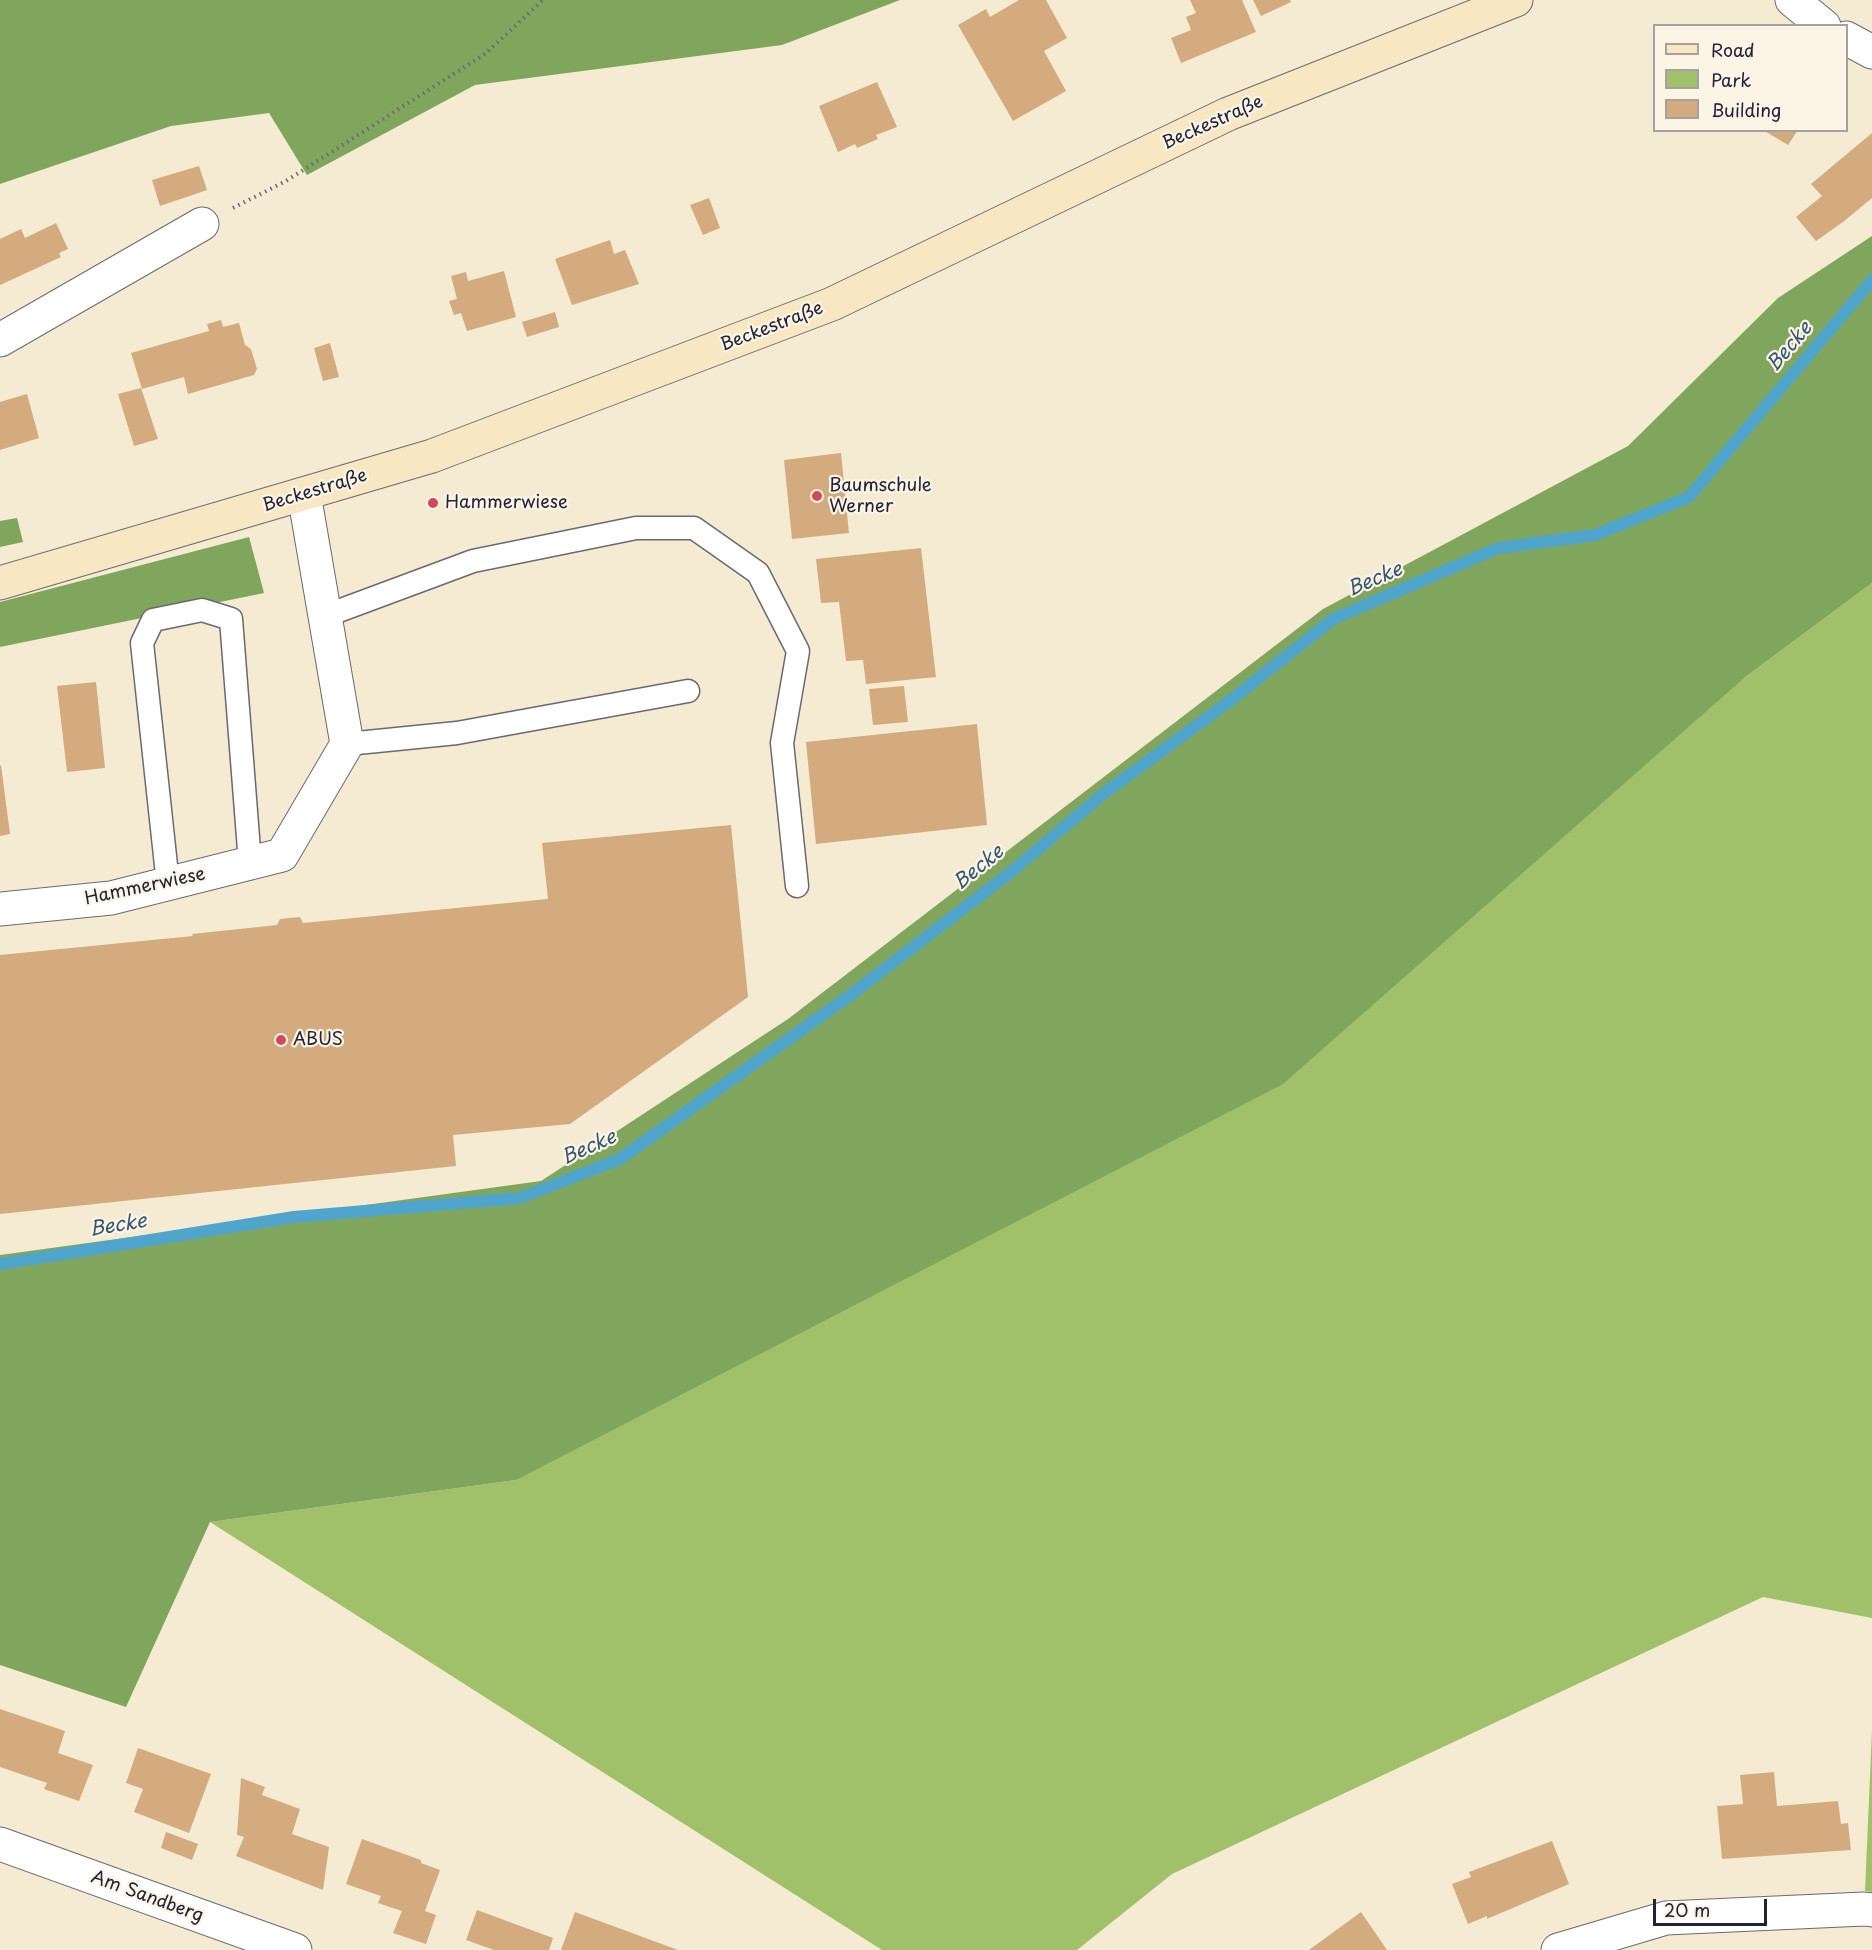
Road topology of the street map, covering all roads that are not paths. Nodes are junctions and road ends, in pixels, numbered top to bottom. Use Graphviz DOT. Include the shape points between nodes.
graph roads {
  1 [pos="1516,0"];
  2 [pos="1792,0"];
  3 [pos="1822,24"];
  4 [pos="1848,39"];
  5 [pos="1872,52"];
  6 [pos="202,224"];
  7 [pos="0,340"];
  8 [pos="304,494"];
  9 [pos="0,583"];
  10 [pos="325,616"];
  11 [pos="688,691"];
  12 [pos="347,744"];
  13 [pos="250,863"];
  14 [pos="168,884"];
  15 [pos="797,886"];
  16 [pos="0,909"];
  17 [pos="0,1844"];
  18 [pos="1872,1910"];
  19 [pos="295,1950"];
  20 [pos="1558,1950"];
  1 -- 8 [label="main road, Beckestraße" via="1228,114 832,304 432,456"];
  2 -- 3 [label="street"];
  4 -- 5 [label="street"];
  6 -- 7 [label="street"];
  8 -- 9 [label="main road, Beckestraße"];
  8 -- 10 [label="street"];
  10 -- 12 [label="street"];
  10 -- 15 [label="lane" via="473,561 636,528 694,528 758,573 798,651 782,743"];
  11 -- 12 [label="lane" via="457,733"];
  12 -- 13 [label="street, Hammerwiese" via="282,855"];
  13 -- 14 [label="street, Hammerwiese"];
  13 -- 14 [label="lane" via="231,619 202,610 153,620 142,643"];
  14 -- 16 [label="street, Hammerwiese" via="111,898"];
  17 -- 19 [label="street, Am Sandberg"];
  18 -- 20 [label="street" via="1666,1918"];
}
